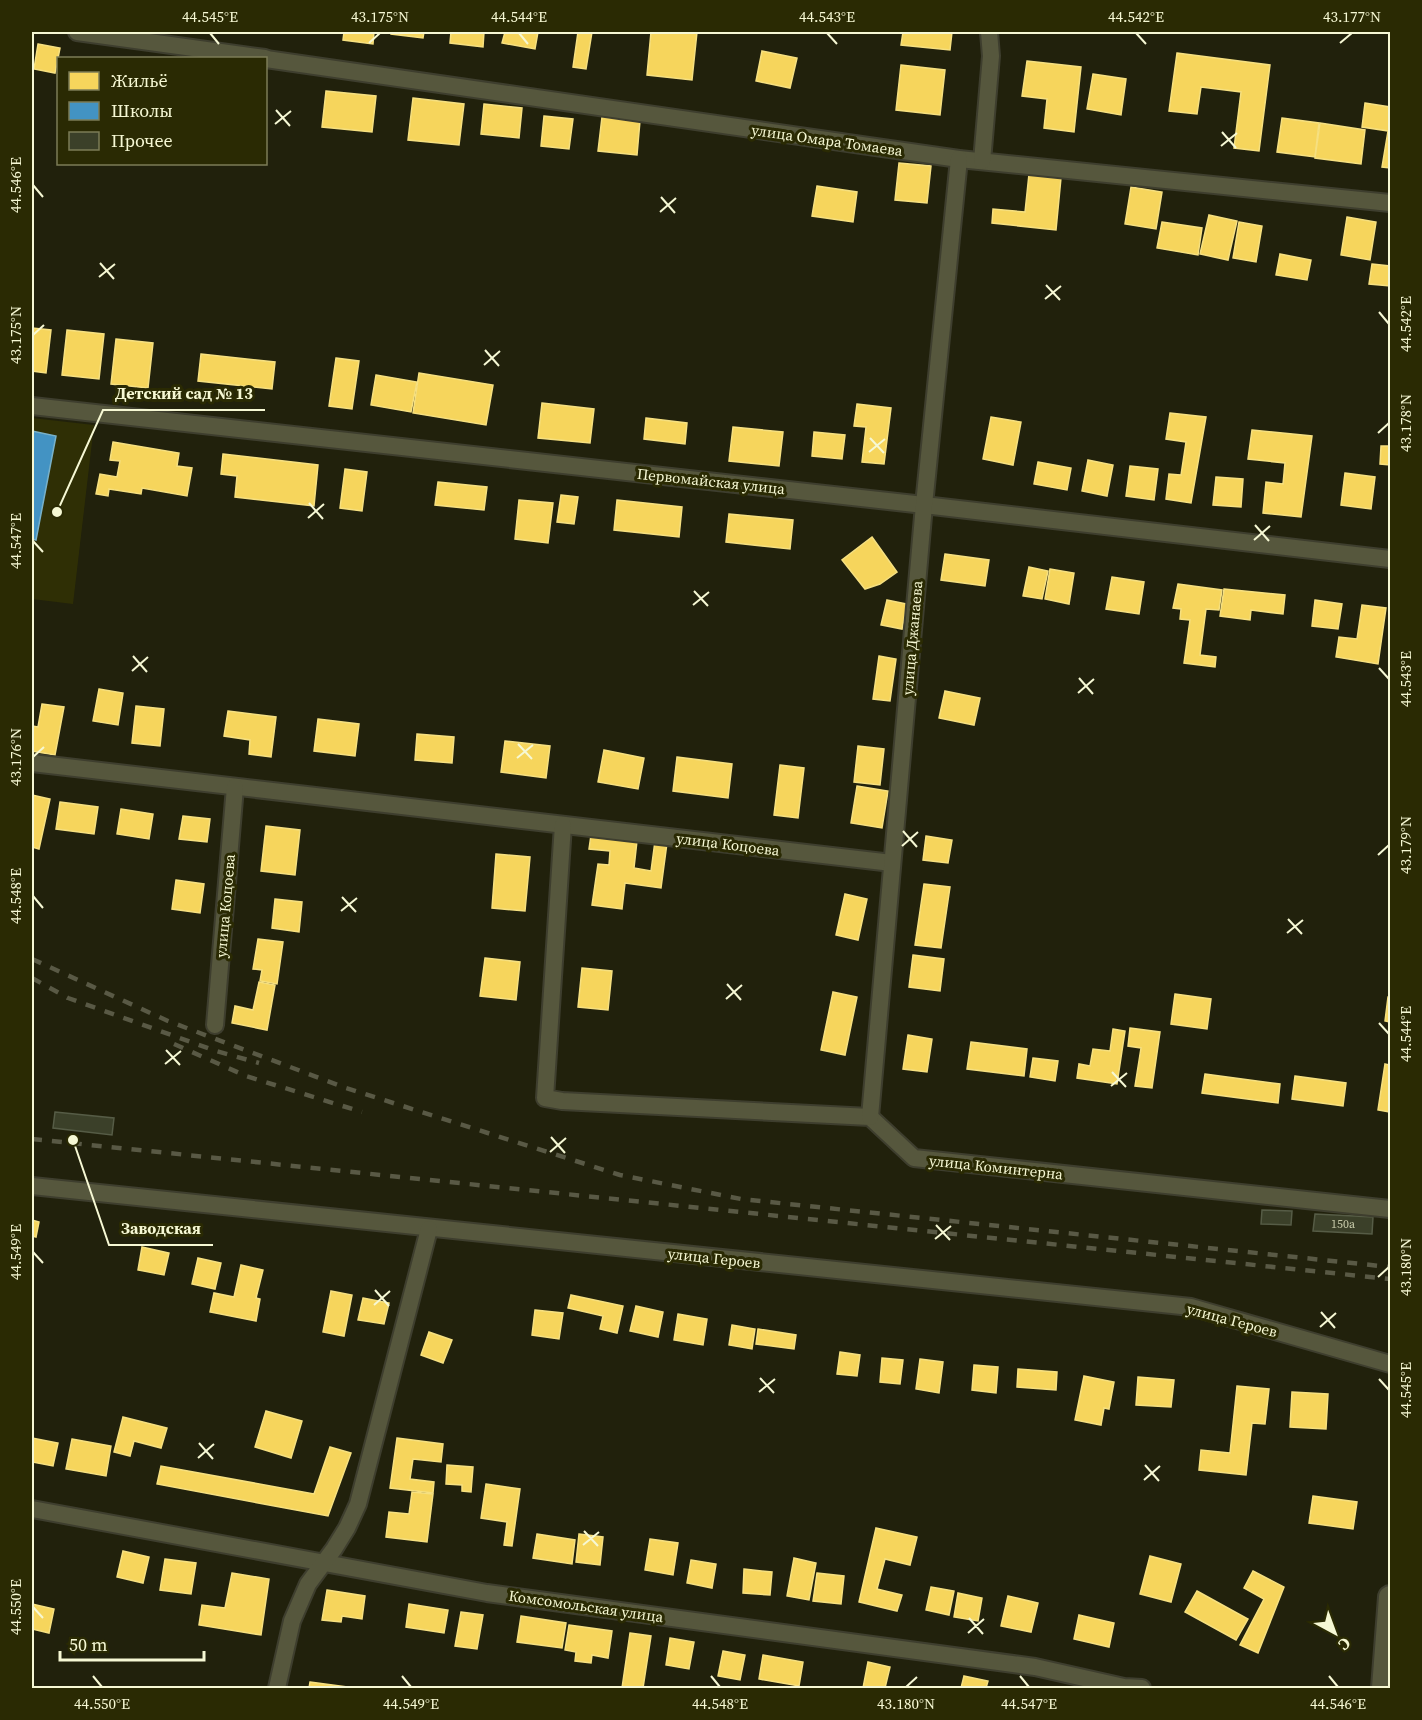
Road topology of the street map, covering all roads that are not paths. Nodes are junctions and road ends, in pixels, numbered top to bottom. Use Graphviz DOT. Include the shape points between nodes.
graph roads {
  1 [pos="77,32"];
  2 [pos="989,32"];
  3 [pos="258,57"];
  4 [pos="267,58"];
  5 [pos="959,159"];
  6 [pos="982,161"];
  7 [pos="1390,203"];
  8 [pos="32,406"];
  9 [pos="924,505"];
  10 [pos="1390,559"];
  11 [pos="32,763"];
  12 [pos="235,787"];
  13 [pos="563,825"];
  14 [pos="892,863"];
  15 [pos="215,1025"];
  16 [pos="870,1117"];
  17 [pos="32,1186"];
  18 [pos="1390,1209"];
  19 [pos="429,1229"];
  20 [pos="1390,1364"];
  21 [pos="32,1509"];
  22 [pos="322,1563"];
  23 [pos="1390,1597"];
  24 [pos="277,1689"];
  25 [pos="1142,1689"];
  26 [pos="1383,1689"];
  1 -- 3 [label="street, улица Омара Томаева"];
  2 -- 6 [label="street" via="992,56"];
  4 -- 5 [label="street, улица Омара Томаева"];
  5 -- 6 [label="street, улица Омара Томаева"];
  5 -- 9 [label="street, улица Джанаева"];
  6 -- 7 [label="street, улица Омара Томаева"];
  8 -- 9 [label="street, Первомайская улица"];
  9 -- 10 [label="street, Первомайская улица"];
  9 -- 14 [label="street, улица Джанаева"];
  11 -- 12 [label="street, улица Коцоева"];
  12 -- 13 [label="street, улица Коцоева"];
  12 -- 15 [label="street, улица Коцоева"];
  13 -- 14 [label="street, улица Коцоева"];
  13 -- 16 [label="street" via="545,1098"];
  14 -- 16 [label="street, улица Джанаева"];
  16 -- 18 [label="street, улица Коминтерна" via="914,1158"];
  17 -- 19 [label="street, улица Героев"];
  19 -- 20 [label="street, улица Героев" via="1191,1307"];
  19 -- 22 [label="street" via="358,1504 347,1528"];
  21 -- 22 [label="street, Комсомольская улица"];
  22 -- 24 [label="street" via="292,1621"];
  22 -- 25 [label="street, Комсомольская улица" via="488,1593 1035,1667"];
  23 -- 26 [label="street"];
}
